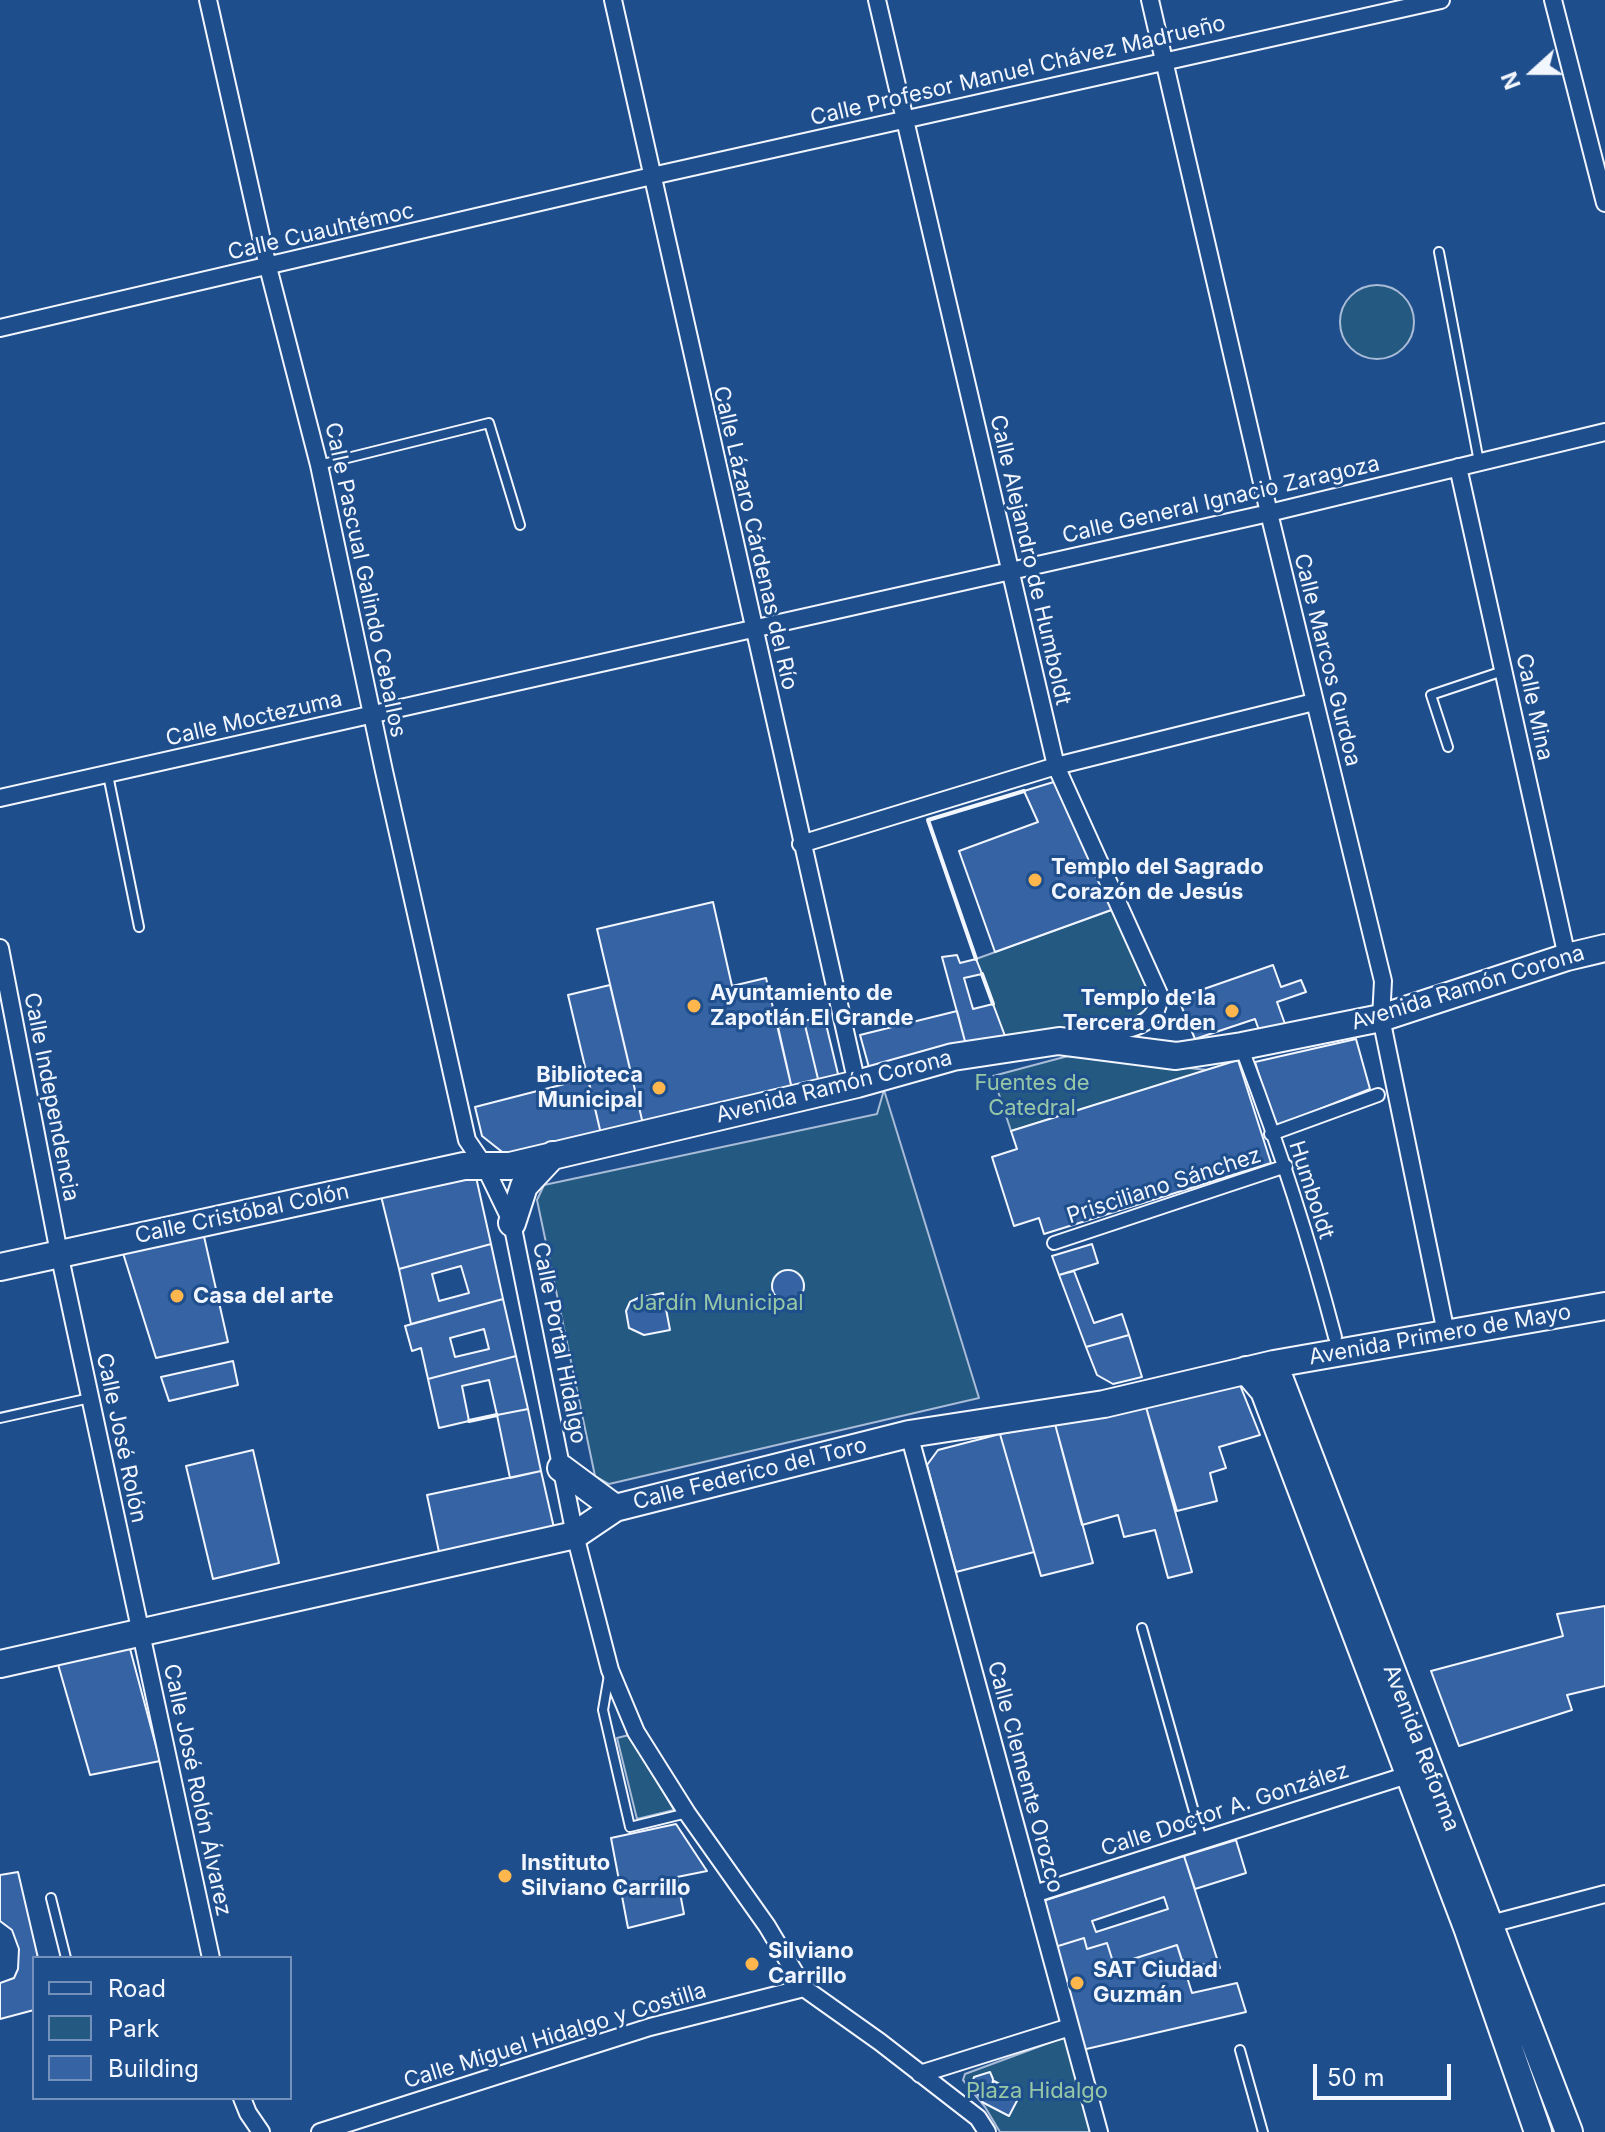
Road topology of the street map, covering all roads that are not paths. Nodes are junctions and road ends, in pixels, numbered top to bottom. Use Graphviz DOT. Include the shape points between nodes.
graph roads {
  1 [pos="208,0"];
  2 [pos="613,0"];
  3 [pos="877,0"];
  4 [pos="1150,0"];
  5 [pos="1441,0"];
  6 [pos="1553,0"];
  7 [pos="1163,60"];
  8 [pos="905,119"];
  9 [pos="652,176"];
  10 [pos="1605,203"];
  11 [pos="1439,252"];
  12 [pos="268,267"];
  13 [pos="0,328"];
  14 [pos="1605,432"];
  15 [pos="1479,462"];
  16 [pos="319,465"];
  17 [pos="1458,467"];
  18 [pos="1269,513"];
  19 [pos="520,525"];
  20 [pos="1009,571"];
  21 [pos="752,629"];
  22 [pos="1504,671"];
  23 [pos="1314,702"];
  24 [pos="373,713"];
  25 [pos="1448,747"];
  26 [pos="1056,766"];
  27 [pos="108,775"];
  28 [pos="0,798"];
  29 [pos="801,844"];
  30 [pos="139,927"];
  31 [pos="0,948"];
  32 [pos="1605,948"];
  33 [pos="1567,957"];
  34 [pos="1381,1018"];
  35 [pos="1059,1041"];
  36 [pos="1245,1057"];
  37 [pos="857,1084"];
  38 [pos="1378,1095"];
  39 [pos="1271,1134"];
  40 [pos="553,1155"];
  41 [pos="484,1165"];
  42 [pos="1286,1166"];
  43 [pos="512,1223"];
  44 [pos="1054,1243"];
  45 [pos="59,1253"];
  46 [pos="0,1267"];
  47 [pos="1605,1306"];
  48 [pos="1446,1333"];
  49 [pos="1335,1337"];
  50 [pos="1274,1364"];
  51 [pos="1246,1370"];
  52 [pos="90,1398"];
  53 [pos="0,1418"];
  54 [pos="909,1434"];
  55 [pos="561,1468"];
  56 [pos="615,1508"];
  57 [pos="575,1535"];
  58 [pos="1142,1628"];
  59 [pos="140,1631"];
  60 [pos="0,1664"];
  61 [pos="610,1670"];
  62 [pos="1420,1772"];
  63 [pos="687,1813"];
  64 [pos="1202,1840"];
  65 [pos="1034,1894"];
  66 [pos="1605,1894"];
  67 [pos="51,1898"];
  68 [pos="1478,1927"];
  69 [pos="66,1956"];
  70 [pos="211,1956"];
  71 [pos="804,1988"];
  72 [pos="1070,2027"];
  73 [pos="1240,2050"];
  74 [pos="920,2074"];
  75 [pos="243,2100"];
  76 [pos="261,2132"];
  77 [pos="320,2132"];
  78 [pos="987,2132"];
  79 [pos="1099,2132"];
  80 [pos="1263,2132"];
  81 [pos="1538,2132"];
  82 [pos="1569,2132"];
  1 -- 12 [label="street, Calle Pascual Galindo Ceballos"];
  2 -- 9 [label="street, Calle Lázaro Cárdenas del Río"];
  3 -- 8 [label="street, Calle Alejandro de Humboldt"];
  4 -- 7 [label="street, Calle Marcos Gurdoa"];
  5 -- 7 [label="street, Calle Profesor Manuel Chávez Madrueño"];
  6 -- 10 [label="street"];
  7 -- 8 [label="street, Calle Profesor Manuel Chávez Madrueño"];
  7 -- 18 [label="street, Calle Marcos Gurdoa"];
  8 -- 9 [label="street, Calle Profesor Manuel Chávez Madrueño"];
  8 -- 20 [label="street, Calle Alejandro de Humboldt"];
  9 -- 12 [label="street, Calle Cuauhtémoc"];
  9 -- 21 [label="street, Calle Lázaro Cárdenas del Río"];
  11 -- 15 [label="lane"];
  12 -- 13 [label="street, Calle Cuauhtémoc"];
  12 -- 16 [label="street, Calle Pascual Galindo Ceballos"];
  14 -- 15 [label="street, Calle General Ignacio Zaragoza"];
  15 -- 17 [label="street, Calle General Ignacio Zaragoza"];
  16 -- 19 [label="lane" via="489,423"];
  16 -- 24 [label="street, Calle Pascual Galindo Ceballos"];
  17 -- 18 [label="street, Calle General Ignacio Zaragoza"];
  17 -- 22 [label="street, Calle Mina"];
  18 -- 20 [label="street, Calle General Ignacio Zaragoza"];
  18 -- 23 [label="street, Calle Marcos Gurdoa"];
  20 -- 21 [label="street, Calle General Ignacio Zaragoza"];
  20 -- 26 [label="street, Calle Alejandro de Humboldt"];
  21 -- 24 [label="street, Calle Moctezuma"];
  21 -- 29 [label="street, Calle Lázaro Cárdenas del Río"];
  22 -- 25 [label="lane" via="1431,695"];
  22 -- 33 [label="street, Calle Mina"];
  23 -- 26 [label="street"];
  23 -- 34 [label="street, Calle Marcos Gurdoa" via="1383,981"];
  24 -- 27 [label="street, Calle Moctezuma"];
  24 -- 41 [label="street, Calle Pascual Galindo Ceballos" via="467,1140"];
  26 -- 29 [label="street"];
  26 -- 35 [label="street, Calle Alejandro de Humboldt" via="1159,1001 1153,1017 1138,1027"];
  27 -- 28 [label="street, Calle Moctezuma"];
  27 -- 30 [label="lane"];
  29 -- 37 [label="street, Calle Lázaro Cárdenas del Río"];
  31 -- 45 [label="street, Calle Independencia"];
  32 -- 33 [label="main road, Avenida Ramón Corona"];
  33 -- 34 [label="main road, Avenida Ramón Corona"];
  34 -- 35 [label="main road, Avenida Ramón Corona" via="1176,1056"];
  34 -- 48 [label="street, Calle Marcos Gurdoa"];
  35 -- 37 [label="main road, Avenida Ramón Corona" via="953,1057"];
  36 -- 39 [label="street, Humboldt"];
  37 -- 40 [label="main road, Avenida Ramón Corona"];
  38 -- 39 [label="street, Prisciliano Sánchez"];
  39 -- 42 [label="street, Humboldt"];
  40 -- 41 [label="main road, Avenida Ramón Corona" via="510,1166"];
  40 -- 43 [label="main road" via="524,1186"];
  41 -- 43 [label="street, Calle Portal Hidalgo"];
  41 -- 45 [label="main road, Calle Cristóbal Colón"];
  42 -- 44 [label="street, Prisciliano Sánchez"];
  42 -- 49 [label="street, Humboldt"];
  43 -- 55 [label="street, Calle Portal Hidalgo"];
  45 -- 46 [label="main road, Calle Cristóbal Colón"];
  45 -- 52 [label="street, Calle José Rolón"];
  47 -- 48 [label="main road, Avenida Primero de Mayo"];
  48 -- 50 [label="main road, Avenida Primero de Mayo"];
  50 -- 51 [label="main road, Calle Federico del Toro"];
  50 -- 62 [label="main road, Avenida Reforma"];
  51 -- 54 [label="main road, Calle Federico del Toro" via="1104,1404"];
  51 -- 62 [label="main road, Avenida Reforma" via="1264,1391"];
  52 -- 53 [label="lane"];
  52 -- 59 [label="street, Calle José Rolón"];
  54 -- 56 [label="main road, Calle Federico del Toro"];
  54 -- 65 [label="street, Calle Clemente Orozco"];
  55 -- 56 [label="main road"];
  55 -- 57 [label="street, Calle Portal Hidalgo"];
  56 -- 57 [label="main road, Calle Federico del Toro"];
  57 -- 59 [label="main road, Calle Federico del Toro"];
  57 -- 61 [label="street, Calle Portal Hidalgo"];
  58 -- 64 [label="lane"];
  59 -- 60 [label="main road, Calle Federico del Toro"];
  59 -- 70 [label="street, Calle José Rolón Álvarez"];
  61 -- 63 [label="street, Calle Portal Hidalgo" via="636,1732"];
  61 -- 63 [label="lane" via="603,1710 630,1827"];
  62 -- 64 [label="street, Calle Doctor A. González"];
  62 -- 68 [label="main road, Avenida Reforma"];
  63 -- 71 [label="street, Calle Portal Hidalgo"];
  64 -- 65 [label="street, Calle Doctor A. González"];
  65 -- 72 [label="street, Calle Clemente Orozco"];
  66 -- 68 [label="street"];
  67 -- 69 [label="lane"];
  68 -- 81 [label="main road, Avenida Reforma"];
  68 -- 82 [label="main road, Avenida Reforma"];
  71 -- 74 [label="street"];
  71 -- 77 [label="street, Calle Miguel Hidalgo y Costilla" via="650,2027"];
  72 -- 74 [label="street"];
  72 -- 79 [label="street, Calle Clemente Orozco"];
  73 -- 80 [label="lane"];
  74 -- 78 [label="street" via="978,2118"];
  75 -- 76 [label="street"];
}
